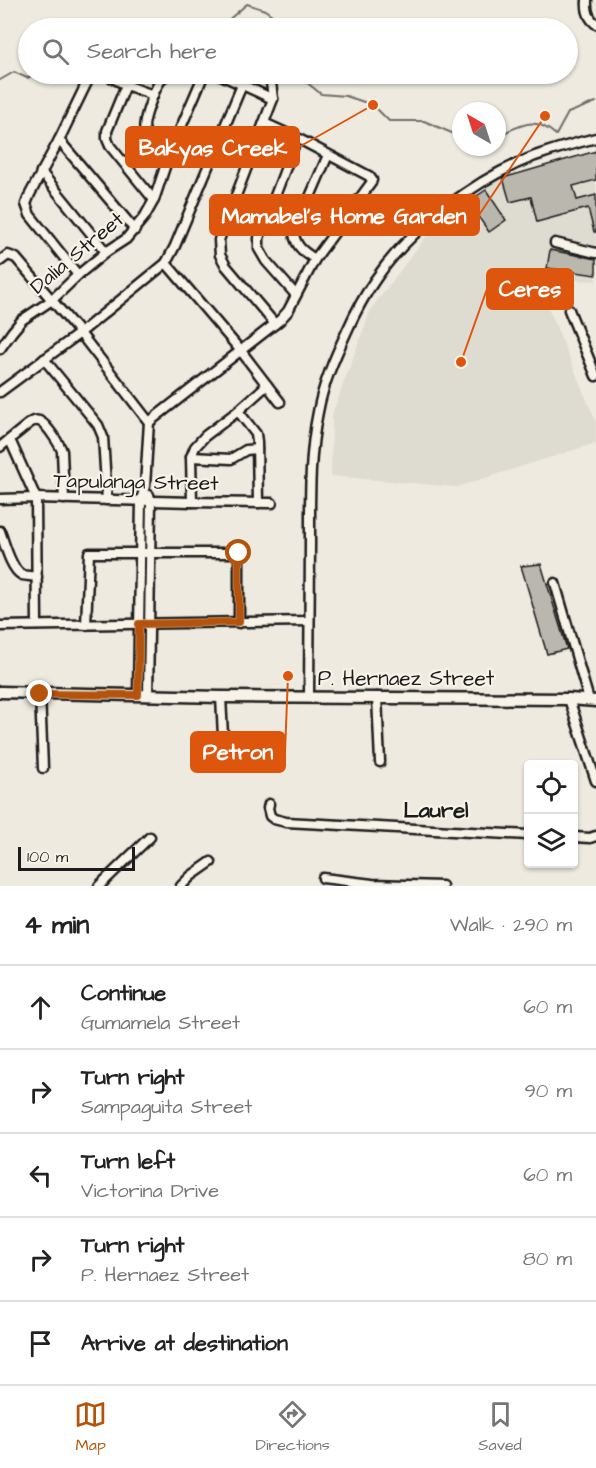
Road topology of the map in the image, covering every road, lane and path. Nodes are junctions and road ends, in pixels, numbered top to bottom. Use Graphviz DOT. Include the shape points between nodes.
graph roads {
  1 [pos="587,0"];
  2 [pos="596,24"];
  3 [pos="87,84"];
  4 [pos="158,84"];
  5 [pos="200,84"];
  6 [pos="242,84"];
  7 [pos="271,84"];
  8 [pos="126,85"];
  9 [pos="153,95"];
  10 [pos="273,99"];
  11 [pos="264,123"];
  12 [pos="297,138"];
  13 [pos="596,138"];
  14 [pos="59,140"];
  15 [pos="169,155"];
  16 [pos="328,155"];
  17 [pos="41,172"];
  18 [pos="154,200"];
  19 [pos="135,230"];
  20 [pos="555,243"];
  21 [pos="106,252"];
  22 [pos="596,253"];
  23 [pos="315,259"];
  24 [pos="1,260"];
  25 [pos="166,263"];
  26 [pos="78,275"];
  27 [pos="296,295"];
  28 [pos="52,300"];
  29 [pos="569,310"];
  30 [pos="275,324"];
  31 [pos="80,333"];
  32 [pos="0,349"];
  33 [pos="241,351"];
  34 [pos="44,358"];
  35 [pos="596,376"];
  36 [pos="267,385"];
  37 [pos="0,392"];
  38 [pos="280,402"];
  39 [pos="238,411"];
  40 [pos="149,422"];
  41 [pos="10,440"];
  42 [pos="0,447"];
  43 [pos="257,449"];
  44 [pos="191,457"];
  45 [pos="145,486"];
  46 [pos="36,498"];
  47 [pos="0,499"];
  48 [pos="64,499"];
  49 [pos="107,500"];
  50 [pos="141,500"];
  51 [pos="151,501"];
  52 [pos="192,502"];
  53 [pos="258,503"];
  54 [pos="272,503"];
  55 [pos="0,531"];
  56 [pos="140,553"];
  57 [pos="150,553"];
  58 [pos="37,577"];
  59 [pos="555,583"];
  60 [pos="309,621"];
  61 [pos="239,622"];
  62 [pos="139,624"];
  63 [pos="149,624"];
  64 [pos="86,625"];
  65 [pos="0,626"];
  66 [pos="37,626"];
  67 [pos="0,692"];
  68 [pos="40,694"];
  69 [pos="143,695"];
  70 [pos="377,697"];
  71 [pos="221,698"];
  72 [pos="309,698"];
  73 [pos="569,699"];
  74 [pos="593,700"];
  75 [pos="223,736"];
  76 [pos="380,762"];
  77 [pos="43,768"];
  78 [pos="596,781"];
  79 [pos="269,804"];
  80 [pos="524,835"];
  81 [pos="596,836"];
  82 [pos="150,837"];
  83 [pos="578,837"];
  84 [pos="211,862"];
  85 [pos="323,878"];
  86 [pos="340,883"];
  87 [pos="373,885"];
  88 [pos="408,885"];
  89 [pos="99,886"];
  90 [pos="181,886"];
  91 [pos="442,886"];
  1 -- 2 [label="street" via="589,17"];
  3 -- 14 [label="street"];
  4 -- 9 [label="street"];
  5 -- 15 [label="street, Dalia Street"];
  6 -- 10 [label="street"];
  6 -- 25 [label="street"];
  7 -- 10 [label="street"];
  8 -- 9 [label="street"];
  8 -- 18 [label="street" via="107,139"];
  9 -- 15 [label="street" via="145,132"];
  10 -- 11 [label="street"];
  11 -- 12 [label="street"];
  11 -- 30 [label="street" via="219,240 226,266"];
  12 -- 16 [label="street"];
  12 -- 27 [label="street" via="259,238 259,249 266,261"];
  13 -- 60 [label="street" via="524,161 447,207 399,251 358,308 334,357 318,412 311,471"];
  14 -- 17 [label="street"];
  14 -- 19 [label="street"];
  15 -- 18 [label="street, Dalia Street"];
  16 -- 23 [label="street" via="294,234 303,252"];
  16 -- 23 [label="street" via="372,180"];
  17 -- 21 [label="street"];
  17 -- 26 [label="street" via="26,204 30,215"];
  18 -- 19 [label="street, Dalia Street"];
  19 -- 21 [label="street, Dalia Street"];
  20 -- 22 [label="street"];
  21 -- 26 [label="street, Dalia Street"];
  23 -- 27 [label="street"];
  24 -- 28 [label="street" via="8,255 16,258"];
  25 -- 31 [label="street"];
  25 -- 33 [label="street"];
  26 -- 28 [label="street, Dalia Street"];
  27 -- 30 [label="street"];
  28 -- 31 [label="street"];
  28 -- 32 [label="street, Dalia Street" via="22,321"];
  29 -- 35 [label="street"];
  30 -- 33 [label="street"];
  31 -- 34 [label="street"];
  31 -- 40 [label="street"];
  33 -- 36 [label="street"];
  33 -- 40 [label="street"];
  34 -- 37 [label="street"];
  34 -- 49 [label="street" via="98,425 103,437"];
  36 -- 38 [label="street"];
  36 -- 39 [label="street"];
  39 -- 43 [label="street" via="256,434"];
  39 -- 44 [label="street" via="205,436"];
  40 -- 45 [label="street"];
  41 -- 42 [label="street"];
  41 -- 46 [label="street"];
  41 -- 48 [label="street" via="31,422 41,422 60,445"];
  43 -- 44 [label="street" via="246,450 231,459"];
  43 -- 53 [label="street"];
  44 -- 52 [label="street"];
  45 -- 50 [label="street"];
  45 -- 51 [label="street"];
  46 -- 47 [label="street, Tapulanga Street"];
  46 -- 48 [label="street, Tapulanga Street"];
  46 -- 58 [label="street"];
  48 -- 49 [label="street, Tapulanga Street"];
  49 -- 50 [label="street, Tapulanga Street"];
  50 -- 51 [label="street, Tapulanga Street"];
  50 -- 56 [label="street"];
  51 -- 52 [label="street, Tapulanga Street"];
  51 -- 57 [label="street"];
  52 -- 53 [label="street, Tapulanga Street"];
  53 -- 54 [label="street, Tapulanga Street"];
  55 -- 58 [label="street" via="17,570"];
  56 -- 57 [label="street"];
  56 -- 62 [label="street"];
  56 -- 64 [label="street" via="89,553"];
  57 -- 61 [label="street" via="239,553"];
  57 -- 63 [label="street"];
  58 -- 66 [label="street"];
  59 -- 74 [label="street"];
  60 -- 61 [label="street"];
  60 -- 72 [label="street"];
  61 -- 63 [label="street"];
  62 -- 63 [label="street"];
  62 -- 64 [label="street"];
  62 -- 69 [label="street"];
  63 -- 69 [label="street"];
  64 -- 66 [label="street"];
  65 -- 66 [label="street"];
  67 -- 68 [label="main road, P. Hernaez Street"];
  68 -- 69 [label="main road, P. Hernaez Street"];
  68 -- 77 [label="street"];
  69 -- 71 [label="main road, P. Hernaez Street"];
  70 -- 72 [label="main road, P. Hernaez Street"];
  70 -- 73 [label="main road, P. Hernaez Street"];
  70 -- 76 [label="street"];
  71 -- 72 [label="main road, P. Hernaez Street"];
  71 -- 75 [label="street"];
  73 -- 74 [label="main road, P. Hernaez Street"];
  73 -- 78 [label="street"];
  79 -- 80 [label="street" via="270,816 286,822"];
  81 -- 83 [label="street"];
  82 -- 89 [label="street"];
  84 -- 90 [label="street"];
  85 -- 86 [label="street"];
  86 -- 87 [label="street"];
  87 -- 88 [label="street"];
  88 -- 91 [label="street"];
}
